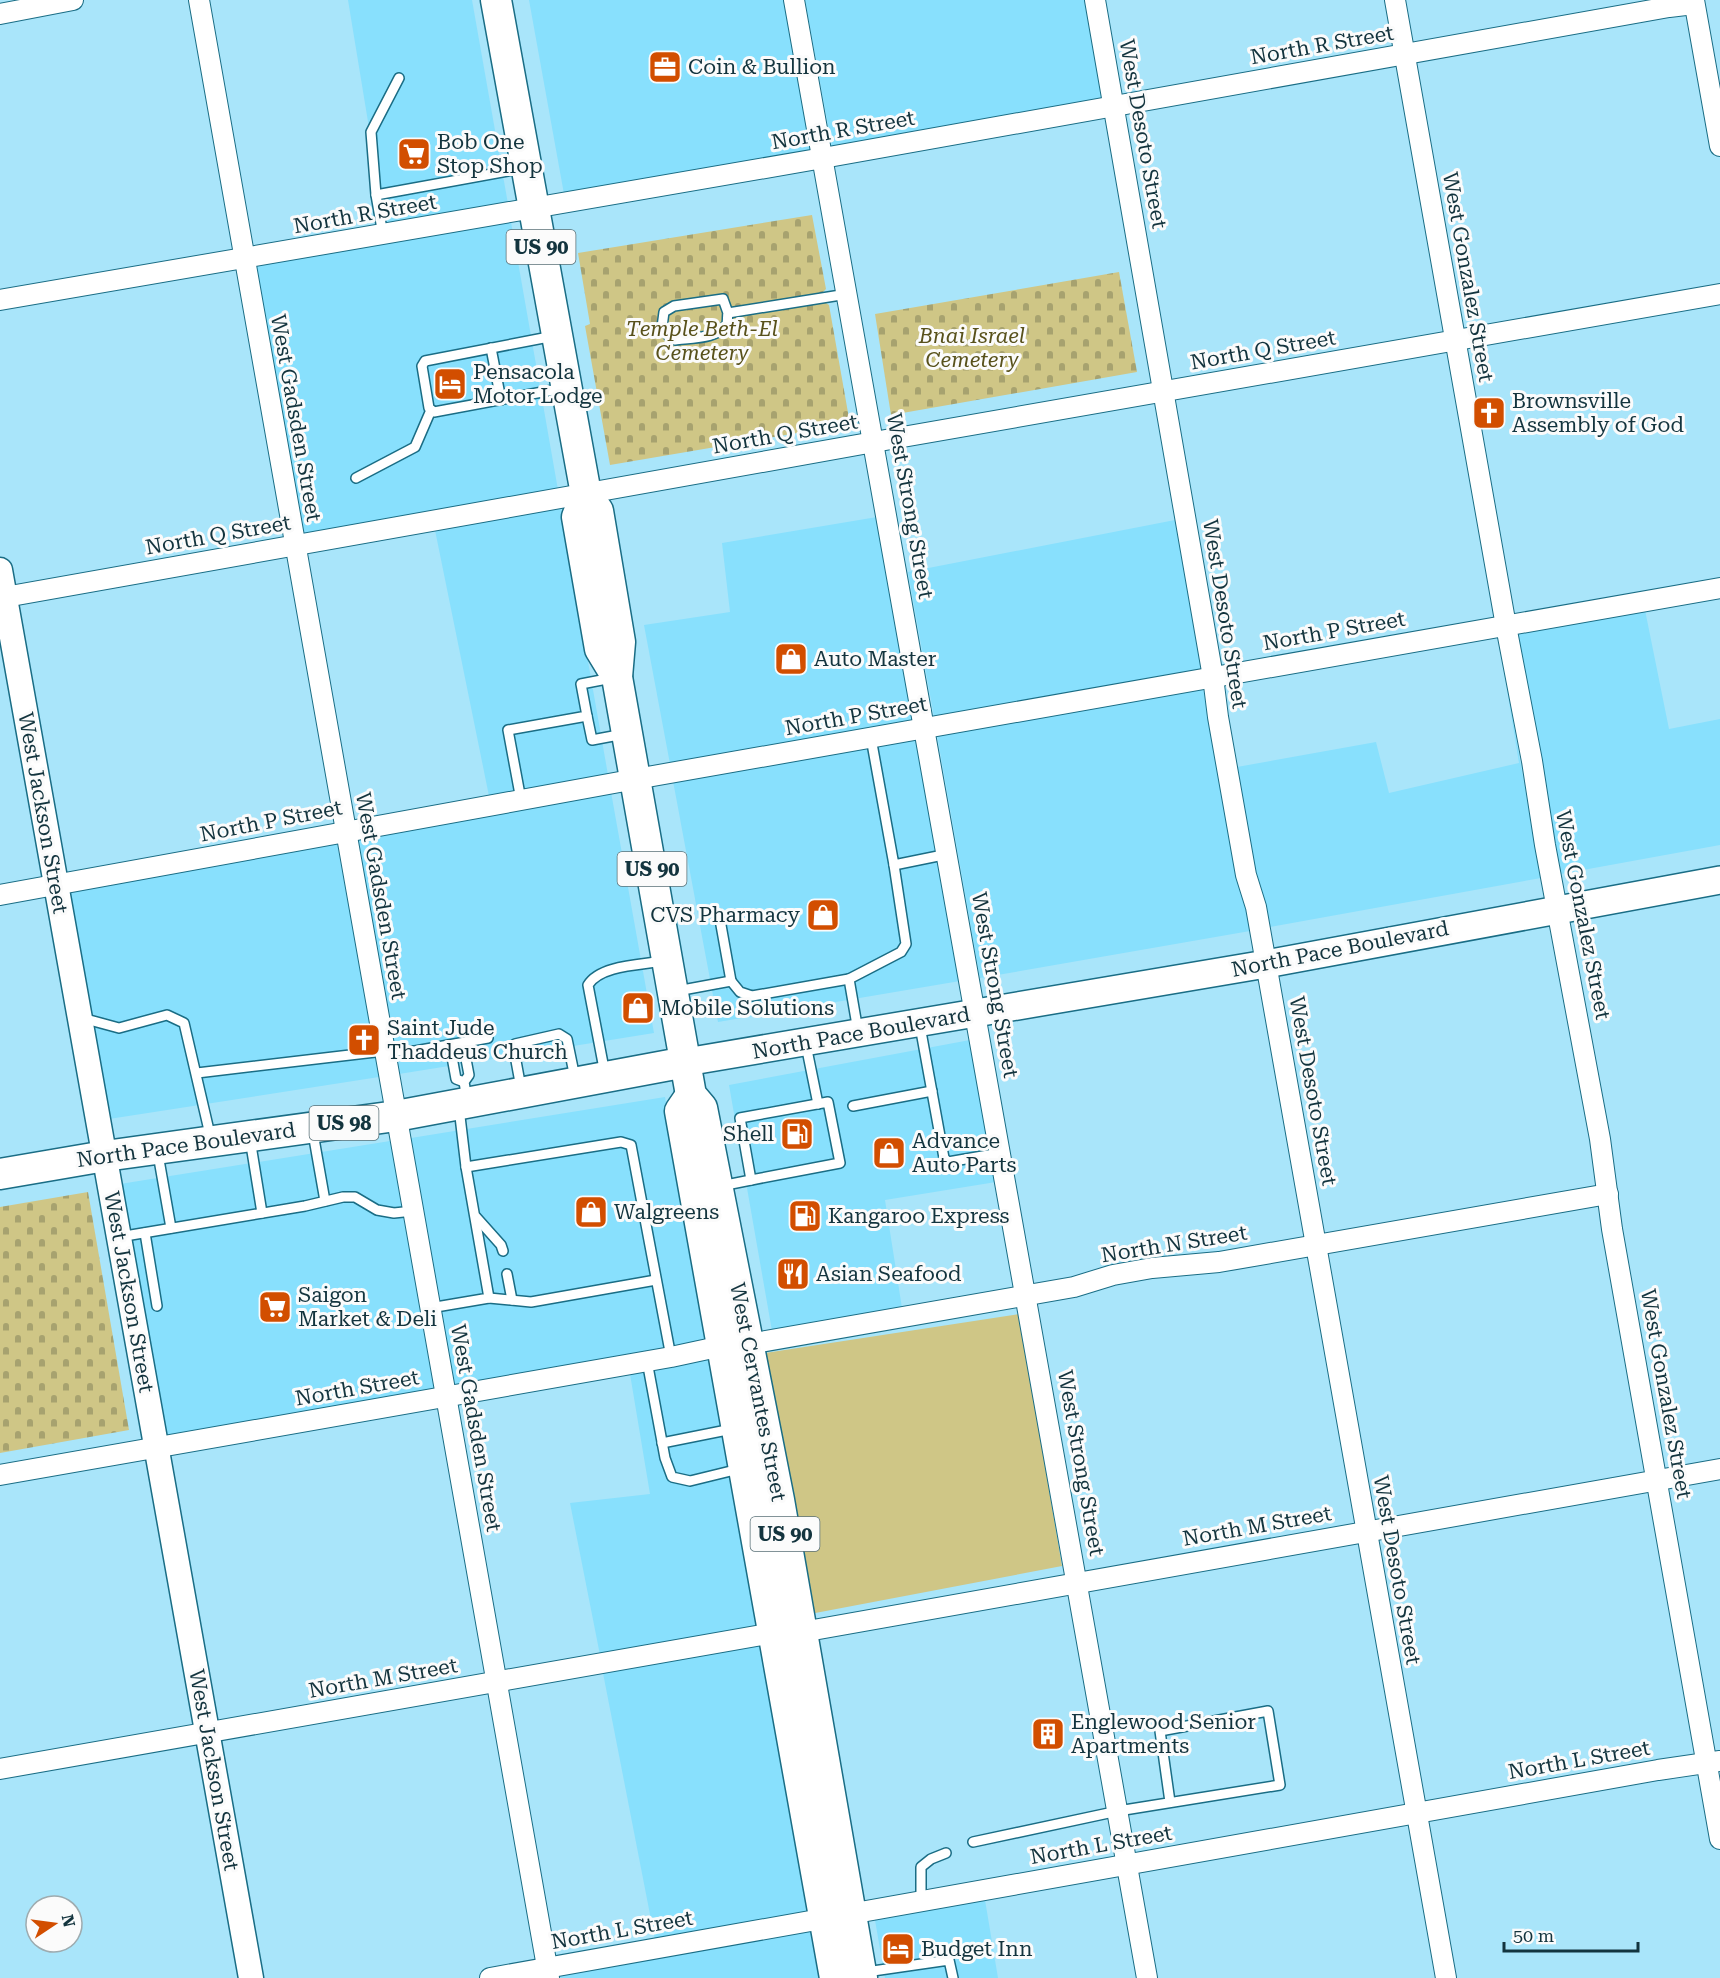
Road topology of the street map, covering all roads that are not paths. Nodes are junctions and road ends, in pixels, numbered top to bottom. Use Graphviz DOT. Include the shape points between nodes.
graph roads {
  1 [pos="73,0"];
  2 [pos="199,0"];
  3 [pos="496,0"];
  4 [pos="794,0"];
  5 [pos="1095,0"];
  6 [pos="1395,0"];
  7 [pos="1694,2"];
  8 [pos="0,14"];
  9 [pos="1404,54"];
  10 [pos="399,78"];
  11 [pos="1114,106"];
  12 [pos="1720,147"];
  13 [pos="823,158"];
  14 [pos="526,168"];
  15 [pos="376,195"];
  16 [pos="534,209"];
  17 [pos="383,235"];
  18 [pos="243,259"];
  19 [pos="848,294"];
  20 [pos="1720,294"];
  21 [pos="0,300"];
  22 [pos="728,313"];
  23 [pos="557,335"];
  24 [pos="1455,340"];
  25 [pos="491,348"];
  26 [pos="566,387"];
  27 [pos="1164,392"];
  28 [pos="501,400"];
  29 [pos="431,410"];
  30 [pos="874,442"];
  31 [pos="356,478"];
  32 [pos="586,494"];
  33 [pos="295,546"];
  34 [pos="0,570"];
  35 [pos="1720,588"];
  36 [pos="3,598"];
  37 [pos="1506,626"];
  38 [pos="617,677"];
  39 [pos="1213,677"];
  40 [pos="587,716"];
  41 [pos="925,728"];
  42 [pos="628,734"];
  43 [pos="871,738"];
  44 [pos="636,779"];
  45 [pos="521,800"];
  46 [pos="345,831"];
  47 [pos="948,854"];
  48 [pos="894,865"];
  49 [pos="1720,880"];
  50 [pos="56,885"];
  51 [pos="0,895"];
  52 [pos="1557,909"];
  53 [pos="719,914"];
  54 [pos="668,960"];
  55 [pos="1266,964"];
  56 [pos="849,979"];
  57 [pos="731,981"];
  58 [pos="674,991"];
  59 [pos="976,1014"];
  60 [pos="80,1017"];
  61 [pos="920,1023"];
  62 [pos="859,1034"];
  63 [pos="488,1038"];
  64 [pos="806,1043"];
  65 [pos="458,1047"];
  66 [pos="384,1051"];
  67 [pos="686,1062"];
  68 [pos="196,1073"];
  69 [pos="605,1077"];
  70 [pos="576,1083"];
  71 [pos="932,1091"];
  72 [pos="522,1093"];
  73 [pos="691,1095"];
  74 [pos="464,1096"];
  75 [pos="818,1104"];
  76 [pos="853,1106"];
  77 [pos="764,1114"];
  78 [pos="396,1116"];
  79 [pos="765,1125"];
  80 [pos="312,1127"];
  81 [pos="250,1136"];
  82 [pos="211,1141"];
  83 [pos="157,1149"];
  84 [pos="1001,1152"];
  85 [pos="105,1156"];
  86 [pos="815,1157"];
  87 [pos="793,1161"];
  88 [pos="466,1167"];
  89 [pos="817,1168"];
  90 [pos="795,1172"];
  91 [pos="0,1174"];
  92 [pos="751,1180"];
  93 [pos="718,1186"];
  94 [pos="1608,1194"];
  95 [pos="325,1201"];
  96 [pos="413,1211"];
  97 [pos="262,1213"];
  98 [pos="476,1217"];
  99 [pos="171,1228"];
  100 [pos="145,1233"];
  101 [pos="119,1237"];
  102 [pos="1315,1245"];
  103 [pos="503,1251"];
  104 [pos="507,1274"];
  105 [pos="656,1280"];
  106 [pos="1027,1296"];
  107 [pos="489,1299"];
  108 [pos="512,1300"];
  109 [pos="157,1306"];
  110 [pos="430,1308"];
  111 [pos="736,1345"];
  112 [pos="671,1358"];
  113 [pos="647,1362"];
  114 [pos="446,1397"];
  115 [pos="737,1428"];
  116 [pos="662,1443"];
  117 [pos="156,1447"];
  118 [pos="744,1468"];
  119 [pos="1720,1469"];
  120 [pos="0,1475"];
  121 [pos="1657,1480"];
  122 [pos="1366,1531"];
  123 [pos="1078,1581"];
  124 [pos="788,1632"];
  125 [pos="497,1683"];
  126 [pos="207,1733"];
  127 [pos="1713,1762"];
  128 [pos="0,1769"];
  129 [pos="1170,1802"];
  130 [pos="1118,1811"];
  131 [pos="1417,1813"];
  132 [pos="1720,1839"];
  133 [pos="973,1842"];
  134 [pos="946,1853"];
  135 [pos="1128,1865"];
  136 [pos="921,1902"];
  137 [pos="838,1917"];
  138 [pos="549,1973"];
  139 [pos="853,1976"];
  140 [pos="251,1978"];
  141 [pos="490,1978"];
  142 [pos="953,1978"];
  143 [pos="1147,1978"];
  144 [pos="1446,1978"];
  1 -- 8 [label="street"];
  2 -- 18 [label="street, West Gadsden Street"];
  3 -- 14 [label="main road, West Cervantes Street / US 90"];
  4 -- 13 [label="street, West Strong Street"];
  5 -- 11 [label="street, West Desoto Street"];
  6 -- 9 [label="street, West Gonzalez Street"];
  7 -- 9 [label="street, North R Street"];
  7 -- 12 [label="street"];
  9 -- 11 [label="street, North R Street"];
  9 -- 24 [label="street, West Gonzalez Street"];
  10 -- 15 [label="lane" via="372,132"];
  11 -- 13 [label="street, North R Street"];
  11 -- 27 [label="street, West Desoto Street"];
  13 -- 16 [label="street, North R Street"];
  13 -- 19 [label="street, West Strong Street"];
  14 -- 15 [label="lane"];
  14 -- 16 [label="main road, West Cervantes Street / US 90"];
  15 -- 17 [label="lane"];
  16 -- 17 [label="street, North R Street"];
  16 -- 23 [label="main road, West Cervantes Street / US 90"];
  17 -- 18 [label="street, North R Street"];
  18 -- 21 [label="street, North R Street"];
  18 -- 33 [label="street, West Gadsden Street"];
  19 -- 22 [label="lane"];
  19 -- 30 [label="street, West Strong Street"];
  20 -- 24 [label="street, North Q Street"];
  22 -- 22 [label="lane" via="727,323 714,334 675,340 662,327 664,312 674,306 723,299"];
  23 -- 25 [label="lane"];
  23 -- 26 [label="main road, West Cervantes Street / US 90"];
  24 -- 27 [label="street, North Q Street"];
  24 -- 37 [label="street, West Gonzalez Street"];
  25 -- 28 [label="lane"];
  25 -- 29 [label="lane" via="425,361 422,366"];
  26 -- 28 [label="lane"];
  26 -- 32 [label="main road, West Cervantes Street / US 90"];
  27 -- 30 [label="street, North Q Street"];
  27 -- 39 [label="street, West Desoto Street"];
  28 -- 29 [label="lane"];
  29 -- 31 [label="lane" via="415,447"];
  30 -- 32 [label="street, North Q Street"];
  30 -- 41 [label="street, West Strong Street"];
  32 -- 33 [label="street, North Q Street"];
  32 -- 38 [label="main road, West Cervantes Street / US 90" via="598,511 620,642"];
  33 -- 36 [label="street, North Q Street"];
  33 -- 46 [label="street, West Gadsden Street"];
  34 -- 36 [label="street, West Jackson Street"];
  35 -- 37 [label="street, North P Street"];
  36 -- 50 [label="street, West Jackson Street"];
  37 -- 39 [label="street, North P Street"];
  37 -- 52 [label="street, West Gonzalez Street"];
  38 -- 40 [label="lane" via="581,684"];
  38 -- 42 [label="main road, West Cervantes Street / US 90"];
  39 -- 41 [label="street, North P Street"];
  39 -- 55 [label="street, West Desoto Street" via="1244,864"];
  40 -- 42 [label="lane" via="592,740"];
  40 -- 45 [label="lane" via="507,730"];
  41 -- 43 [label="street, North P Street"];
  41 -- 47 [label="street, West Strong Street"];
  42 -- 44 [label="main road, West Cervantes Street / US 90"];
  43 -- 44 [label="street, North P Street"];
  43 -- 48 [label="lane"];
  44 -- 45 [label="street, North P Street"];
  44 -- 54 [label="main road, West Cervantes Street / US 90"];
  45 -- 46 [label="street, North P Street"];
  46 -- 50 [label="street, North P Street"];
  46 -- 66 [label="street, West Gadsden Street"];
  47 -- 48 [label="lane"];
  47 -- 59 [label="street, West Strong Street"];
  48 -- 56 [label="lane" via="905,948"];
  49 -- 52 [label="main road, North Pace Boulevard"];
  50 -- 51 [label="street, North P Street"];
  50 -- 60 [label="street, West Jackson Street"];
  52 -- 55 [label="main road, North Pace Boulevard"];
  52 -- 94 [label="street, West Gonzalez Street"];
  53 -- 57 [label="lane"];
  54 -- 58 [label="main road, West Cervantes Street / US 90"];
  54 -- 69 [label="lane" via="607,970 592,978 588,985"];
  55 -- 59 [label="main road, North Pace Boulevard"];
  55 -- 102 [label="street, West Desoto Street"];
  56 -- 57 [label="lane" via="752,996 740,993"];
  56 -- 62 [label="lane"];
  57 -- 58 [label="lane"];
  58 -- 67 [label="main road, West Cervantes Street / US 90"];
  59 -- 61 [label="main road, North Pace Boulevard"];
  59 -- 84 [label="street, West Strong Street"];
  60 -- 68 [label="lane" via="119,1028 167,1015 184,1023"];
  60 -- 85 [label="street, West Jackson Street"];
  61 -- 62 [label="main road, North Pace Boulevard"];
  61 -- 71 [label="lane"];
  62 -- 64 [label="main road, North Pace Boulevard"];
  63 -- 65 [label="lane"];
  64 -- 67 [label="main road, North Pace Boulevard"];
  64 -- 75 [label="lane"];
  65 -- 66 [label="lane"];
  65 -- 74 [label="lane" via="465,1054 469,1075"];
  66 -- 68 [label="lane"];
  66 -- 78 [label="street, West Gadsden Street"];
  67 -- 69 [label="main road, North Pace Boulevard / US 98"];
  67 -- 73 [label="main road, West Cervantes Street / US 90"];
  68 -- 82 [label="lane"];
  69 -- 70 [label="main road, North Pace Boulevard / US 98"];
  70 -- 72 [label="main road, North Pace Boulevard / US 98"];
  70 -- 72 [label="lane" via="567,1039 559,1034 515,1044"];
  71 -- 76 [label="lane"];
  71 -- 84 [label="lane" via="944,1158 948,1162"];
  72 -- 74 [label="main road, North Pace Boulevard / US 98"];
  73 -- 93 [label="main road, West Cervantes Street / US 90" via="702,1108"];
  73 -- 111 [label="main road, West Cervantes Street / US 90" via="680,1111"];
  74 -- 78 [label="main road, North Pace Boulevard / US 98"];
  74 -- 88 [label="lane"];
  75 -- 77 [label="lane" via="806,1111"];
  75 -- 89 [label="lane" via="828,1102 840,1163"];
  77 -- 79 [label="lane"];
  77 -- 92 [label="lane" via="740,1118"];
  78 -- 80 [label="main road, North Pace Boulevard / US 98"];
  78 -- 96 [label="street, West Gadsden Street"];
  80 -- 81 [label="main road, North Pace Boulevard / US 98"];
  80 -- 95 [label="lane"];
  81 -- 82 [label="main road, North Pace Boulevard / US 98"];
  81 -- 97 [label="lane"];
  82 -- 83 [label="main road, North Pace Boulevard / US 98"];
  83 -- 85 [label="main road, North Pace Boulevard / US 98"];
  83 -- 99 [label="lane"];
  84 -- 106 [label="street, West Strong Street"];
  85 -- 91 [label="main road, North Pace Boulevard / US 98"];
  85 -- 101 [label="street, West Jackson Street"];
  86 -- 89 [label="lane"];
  87 -- 90 [label="lane"];
  88 -- 98 [label="lane"];
  88 -- 105 [label="lane" via="621,1142 631,1145"];
  89 -- 90 [label="lane"];
  90 -- 92 [label="lane" via="774,1170"];
  92 -- 93 [label="lane"];
  93 -- 111 [label="main road, West Cervantes Street / US 90"];
  94 -- 102 [label="street, North N Street"];
  94 -- 121 [label="street, West Gonzalez Street"];
  95 -- 96 [label="lane" via="355,1197 377,1210"];
  95 -- 97 [label="lane"];
  96 -- 110 [label="street, West Gadsden Street"];
  97 -- 99 [label="lane"];
  98 -- 103 [label="lane"];
  98 -- 107 [label="lane"];
  99 -- 100 [label="lane"];
  100 -- 101 [label="lane"];
  100 -- 109 [label="lane"];
  101 -- 117 [label="street, West Jackson Street"];
  102 -- 106 [label="street, North N Street" via="1219,1262 1152,1268"];
  102 -- 122 [label="street, West Desoto Street"];
  104 -- 108 [label="lane"];
  105 -- 108 [label="lane" via="531,1302"];
  105 -- 112 [label="lane"];
  106 -- 111 [label="street, North N Street"];
  106 -- 123 [label="street, West Strong Street"];
  107 -- 108 [label="lane"];
  107 -- 110 [label="lane"];
  110 -- 114 [label="street, West Gadsden Street"];
  111 -- 112 [label="street, North Street"];
  111 -- 115 [label="main road, West Cervantes Street / US 90"];
  111 -- 124 [label="main road, West Cervantes Street / US 90"];
  112 -- 113 [label="street, North Street"];
  113 -- 114 [label="street, North Street"];
  113 -- 116 [label="lane"];
  114 -- 117 [label="street, North Street"];
  114 -- 125 [label="street, West Gadsden Street"];
  115 -- 116 [label="lane"];
  115 -- 118 [label="main road, West Cervantes Street / US 90"];
  116 -- 118 [label="lane" via="672,1477 690,1481"];
  117 -- 120 [label="street, North Street"];
  117 -- 126 [label="street, West Jackson Street"];
  118 -- 124 [label="main road, West Cervantes Street / US 90"];
  119 -- 121 [label="street, North M Street"];
  121 -- 122 [label="street, North M Street"];
  121 -- 127 [label="street, West Gonzalez Street"];
  122 -- 123 [label="street, North M Street"];
  122 -- 131 [label="street, West Desoto Street"];
  123 -- 124 [label="street, North M Street"];
  123 -- 130 [label="street, West Strong Street"];
  124 -- 125 [label="street, North M Street"];
  124 -- 137 [label="main road, West Cervantes Street / US 90"];
  125 -- 126 [label="street, North M Street"];
  125 -- 138 [label="street, West Gadsden Street"];
  126 -- 128 [label="street, North M Street"];
  126 -- 140 [label="street, West Jackson Street"];
  127 -- 131 [label="street, North L Street"];
  127 -- 132 [label="street, West Gonzalez Street"];
  129 -- 129 [label="lane" via="1280,1785 1268,1711 1160,1731"];
  129 -- 130 [label="lane"];
  130 -- 133 [label="lane"];
  130 -- 135 [label="street, West Strong Street"];
  131 -- 135 [label="street, North L Street"];
  131 -- 144 [label="street, West Desoto Street"];
  134 -- 136 [label="lane" via="921,1867"];
  135 -- 136 [label="street, North L Street"];
  135 -- 143 [label="street, West Strong Street"];
  136 -- 137 [label="street, North L Street"];
  137 -- 138 [label="street, North L Street"];
  137 -- 139 [label="main road, West Cervantes Street / US 90"];
  138 -- 141 [label="street, North L Street"];
  139 -- 142 [label="lane" via="950,1960"];
}
